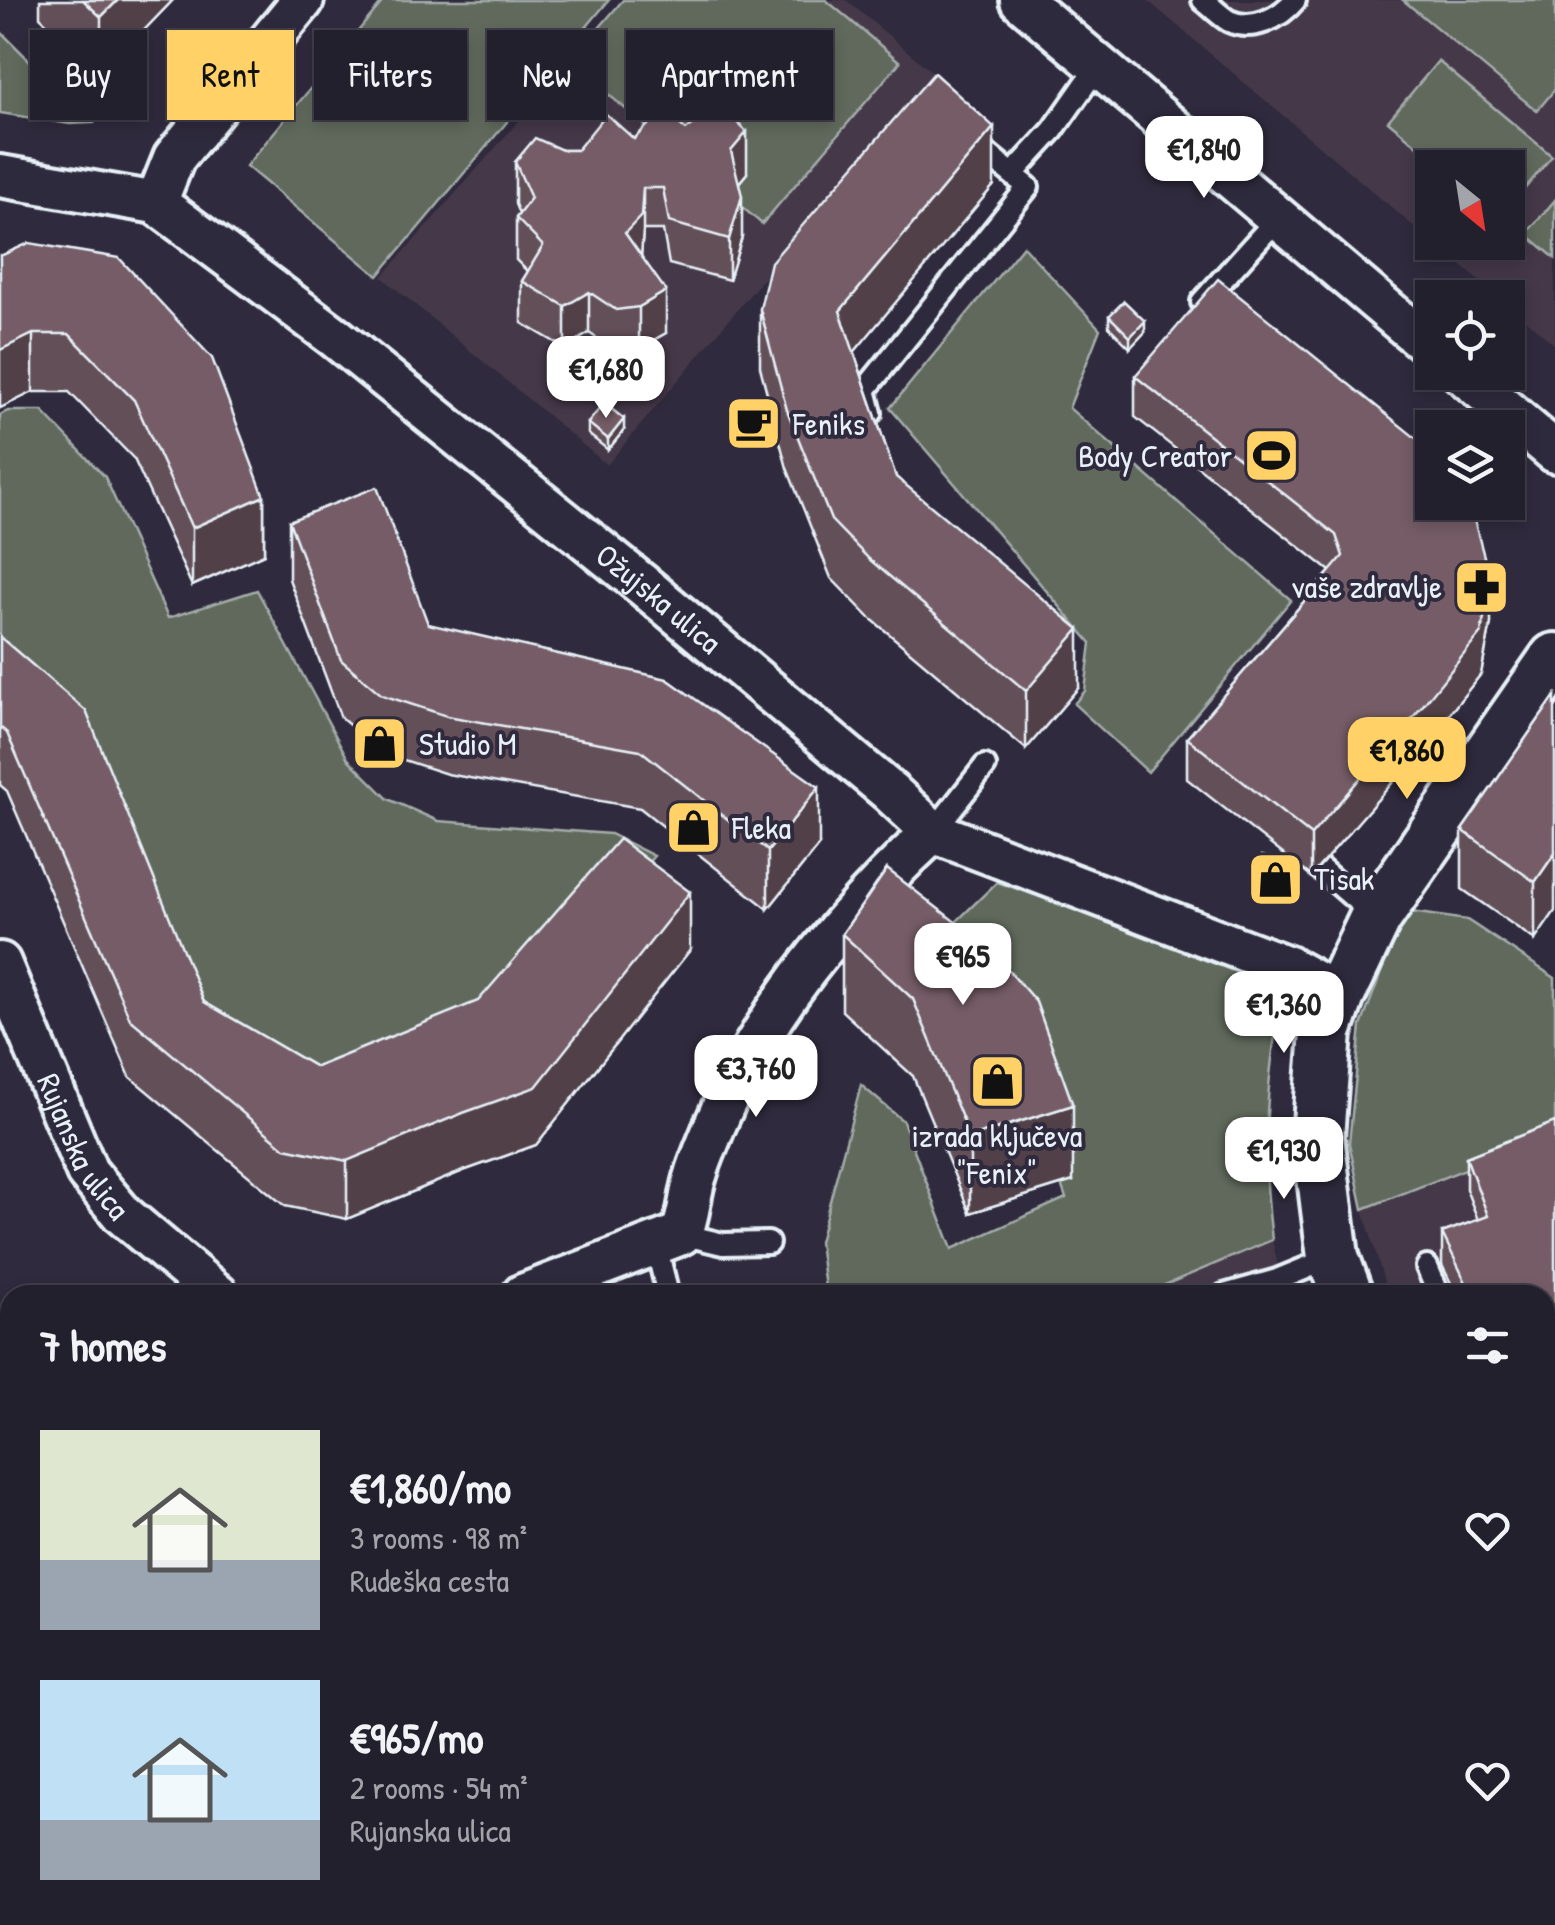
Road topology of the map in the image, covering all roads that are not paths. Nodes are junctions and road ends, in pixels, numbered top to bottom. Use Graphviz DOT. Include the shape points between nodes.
graph roads {
  1 [pos="303,0"];
  2 [pos="1021,0"];
  3 [pos="1203,0"];
  4 [pos="1295,0"];
  5 [pos="1098,66"];
  6 [pos="960,131"];
  7 [pos="1020,166"];
  8 [pos="0,176"];
  9 [pos="156,203"];
  10 [pos="1278,218"];
  11 [pos="1187,319"];
  12 [pos="1415,334"];
  13 [pos="1482,390"];
  14 [pos="874,427"];
  15 [pos="1555,452"];
  16 [pos="1555,659"];
  17 [pos="985,766"];
  18 [pos="934,832"];
  19 [pos="1291,843"];
  20 [pos="1376,917"];
  21 [pos="0,964"];
  22 [pos="1340,995"];
  23 [pos="669,1239"];
  24 [pos="768,1243"];
  25 [pos="1427,1267"];
  26 [pos="1340,1276"];
  27 [pos="206,1285"];
  28 [pos="550,1285"];
  29 [pos="668,1285"];
  30 [pos="1289,1285"];
  31 [pos="1435,1285"];
  1 -- 9 [label="street" via="174,158"];
  2 -- 5 [label="street"];
  3 -- 4 [label="lane" via="1230,21 1246,23 1267,22"];
  5 -- 7 [label="lane"];
  5 -- 10 [label="street"];
  6 -- 14 [label="lane" via="1028,187 864,390"];
  8 -- 9 [label="street, Ožujska ulica"];
  9 -- 18 [label="street, Ožujska ulica" via="335,337 644,586"];
  10 -- 11 [label="lane"];
  10 -- 12 [label="street"];
  13 -- 15 [label="street"];
  16 -- 20 [label="street"];
  17 -- 18 [label="lane"];
  18 -- 22 [label="street, Ožujska ulica" via="1288,966"];
  18 -- 23 [label="street" via="835,933 766,1026 694,1178 689,1217"];
  19 -- 20 [label="lane"];
  20 -- 22 [label="street"];
  21 -- 27 [label="street, Rujanska ulica" via="87,1172 123,1215"];
  22 -- 26 [label="street" via="1326,1032 1318,1137"];
  23 -- 24 [label="lane"];
  23 -- 28 [label="street"];
  23 -- 29 [label="lane"];
  25 -- 31 [label="lane"];
  26 -- 30 [label="lane"];
}
